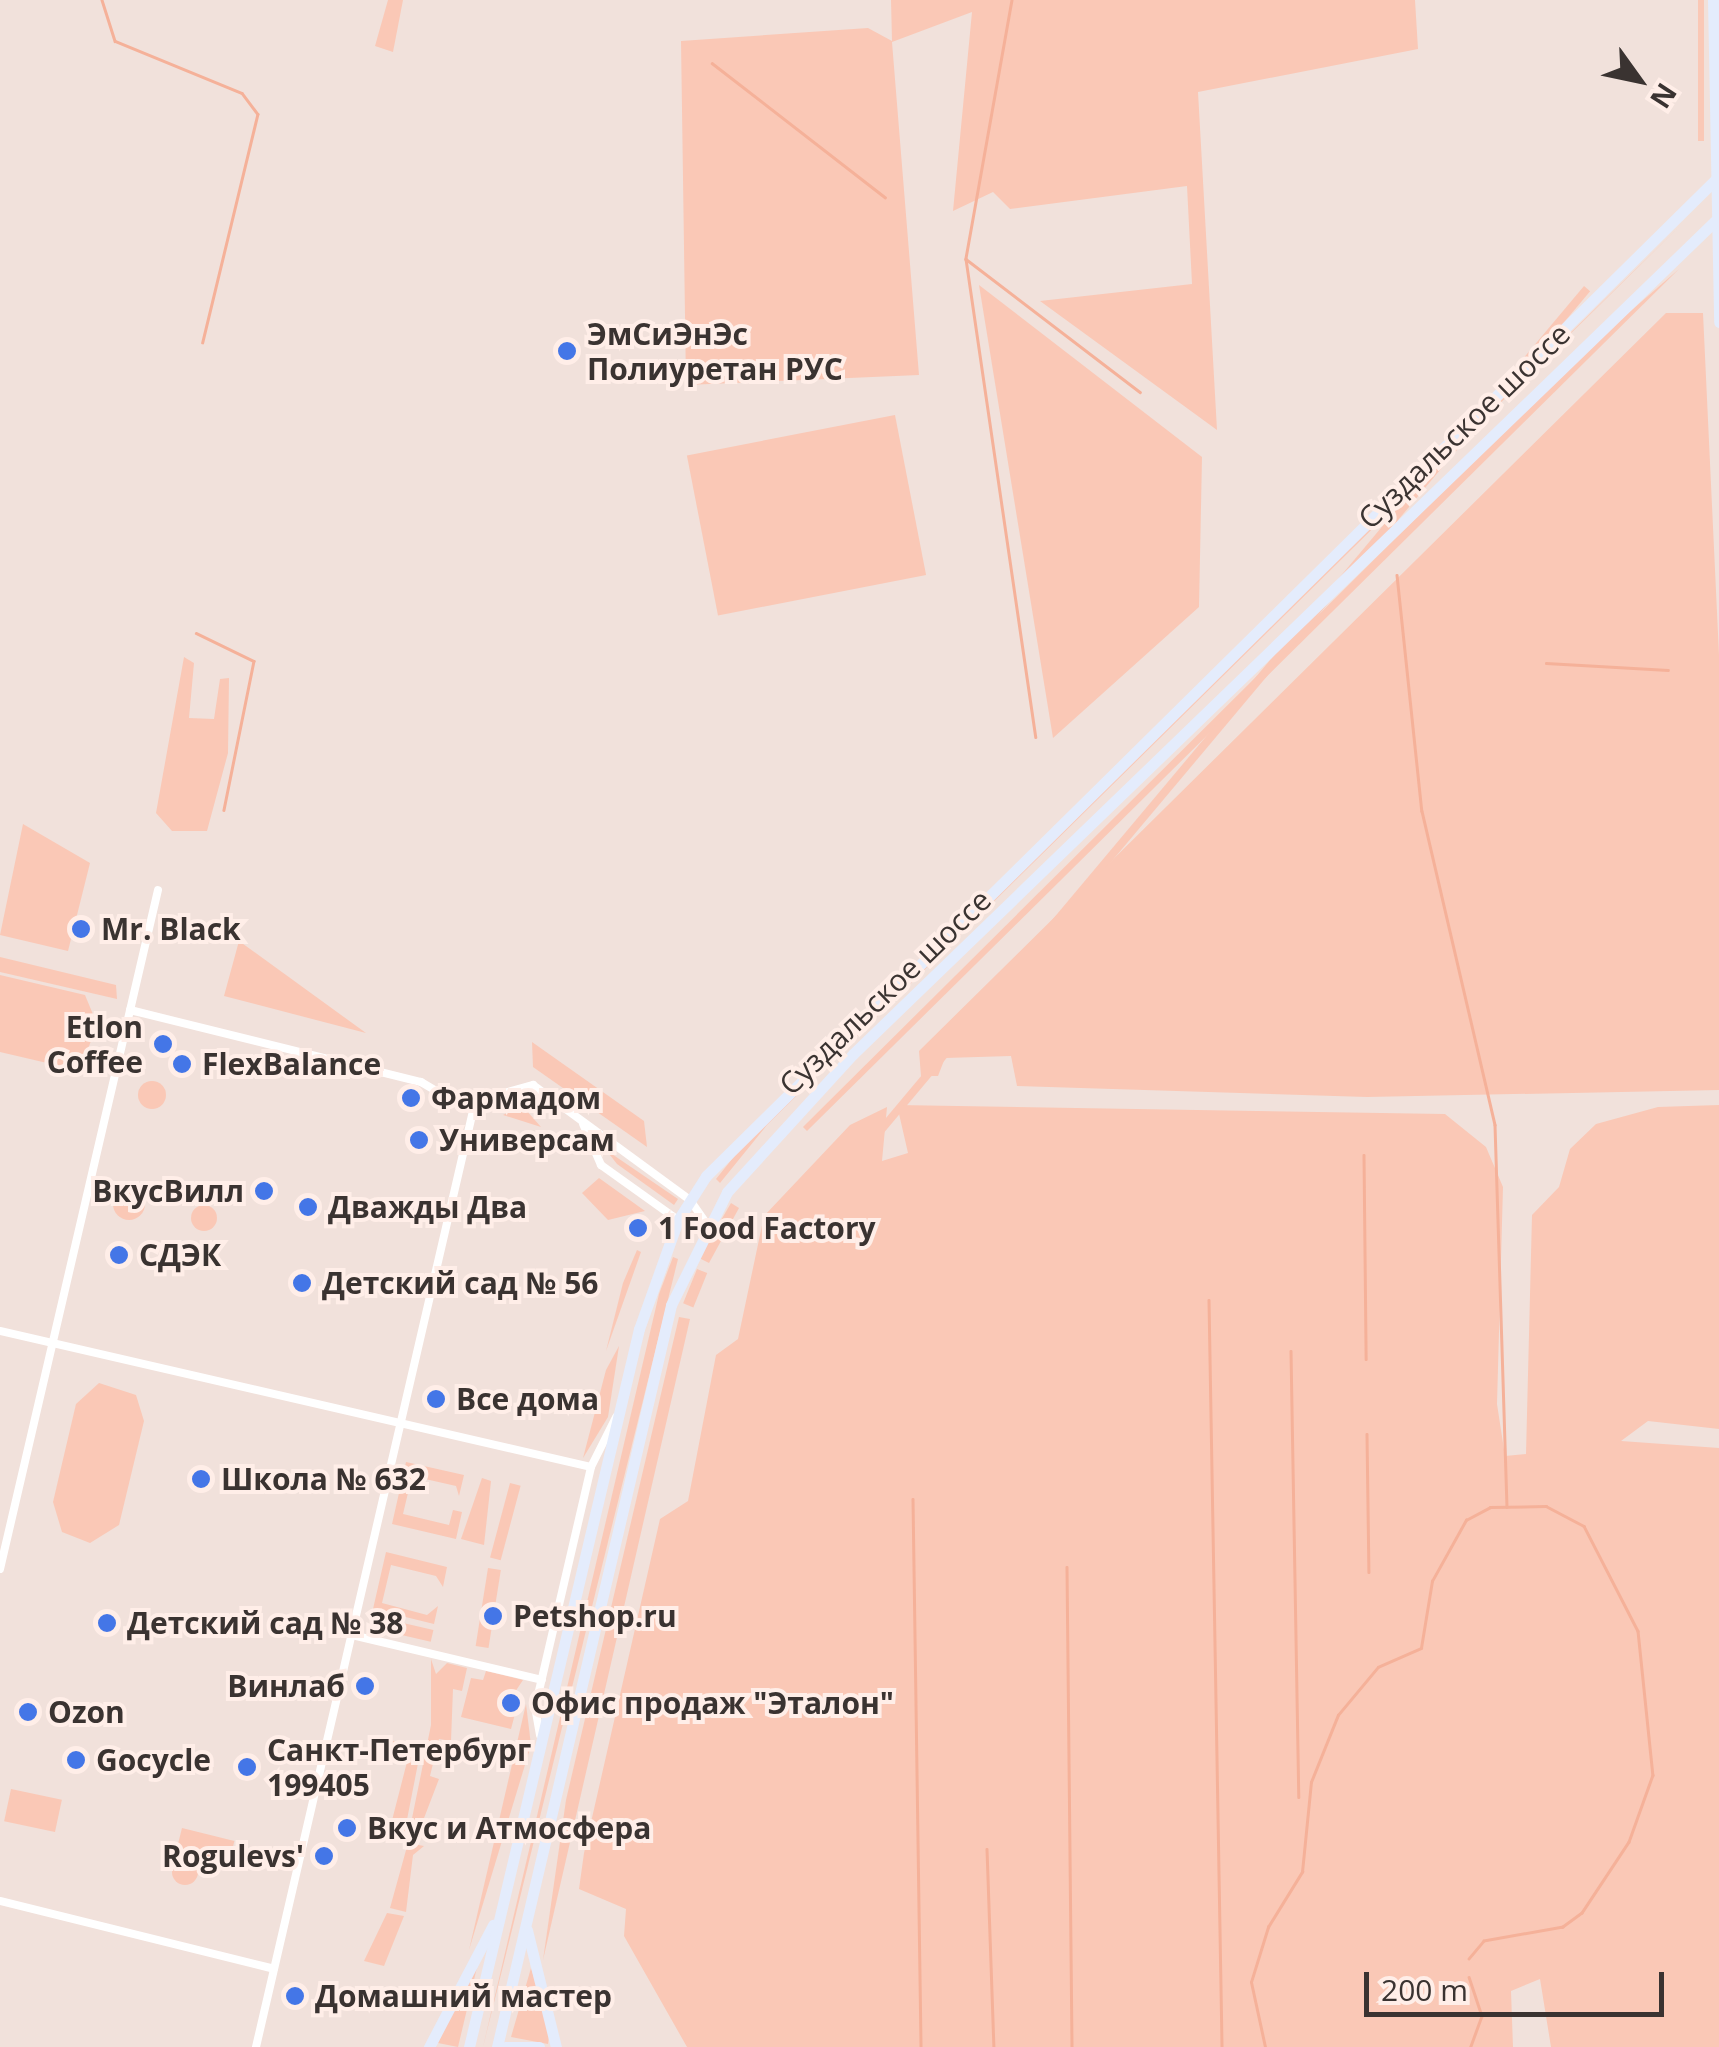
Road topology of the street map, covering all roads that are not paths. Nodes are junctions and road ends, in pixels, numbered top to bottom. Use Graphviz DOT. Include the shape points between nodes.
graph roads {
  1 [pos="1713,0"];
  2 [pos="1718,180"];
  3 [pos="1718,218"];
  4 [pos="1719,322"];
  5 [pos="158,890"];
  6 [pos="130,1010"];
  7 [pos="475,1102"];
  8 [pos="582,1120"];
  9 [pos="690,1200"];
  10 [pos="678,1220"];
  11 [pos="706,1224"];
  12 [pos="0,1331"];
  13 [pos="52,1343"];
  14 [pos="622,1410"];
  15 [pos="402,1424"];
  16 [pos="591,1467"];
  17 [pos="0,1569"];
  18 [pos="352,1635"];
  19 [pos="542,1680"];
  20 [pos="542,1745"];
  21 [pos="0,1901"];
  22 [pos="500,1912"];
  23 [pos="526,1926"];
  24 [pos="274,1969"];
  25 [pos="256,2047"];
  26 [pos="429,2047"];
  27 [pos="470,2047"];
  28 [pos="497,2047"];
  29 [pos="505,2047"];
  30 [pos="539,2047"];
  31 [pos="556,2047"];
  1 -- 2 [label="main road"];
  2 -- 3 [label="main road"];
  2 -- 9 [label="main road, Суздальское шоссе" via="750,1124"];
  3 -- 4 [label="main road"];
  3 -- 11 [label="main road, Суздальское шоссе" via="853,1054 770,1140"];
  5 -- 6 [label="street"];
  6 -- 7 [label="street" via="422,1082 460,1105"];
  6 -- 13 [label="street"];
  7 -- 8 [label="street" via="533,1085"];
  7 -- 15 [label="street"];
  8 -- 9 [label="street"];
  8 -- 10 [label="street" via="601,1165"];
  9 -- 10 [label="main road, Суздальское шоссе"];
  9 -- 11 [label="street"];
  10 -- 11 [label="street"];
  10 -- 14 [label="main road, Суздальское шоссе"];
  11 -- 23 [label="main road, Суздальское шоссе" via="670,1305"];
  12 -- 13 [label="street"];
  13 -- 15 [label="street"];
  13 -- 17 [label="street"];
  14 -- 16 [label="street"];
  14 -- 20 [label="main road, Суздальское шоссе"];
  15 -- 16 [label="street"];
  15 -- 18 [label="street"];
  16 -- 19 [label="street"];
  18 -- 19 [label="street"];
  18 -- 24 [label="street"];
  19 -- 20 [label="street"];
  20 -- 22 [label="main road, Суздальское шоссе"];
  21 -- 24 [label="street"];
  22 -- 26 [label="main road"];
  22 -- 27 [label="main road, Суздальское шоссе"];
  23 -- 28 [label="main road, Суздальское шоссе"];
  23 -- 31 [label="main road"];
  24 -- 25 [label="street"];
  29 -- 30 [label="main road"];
}
